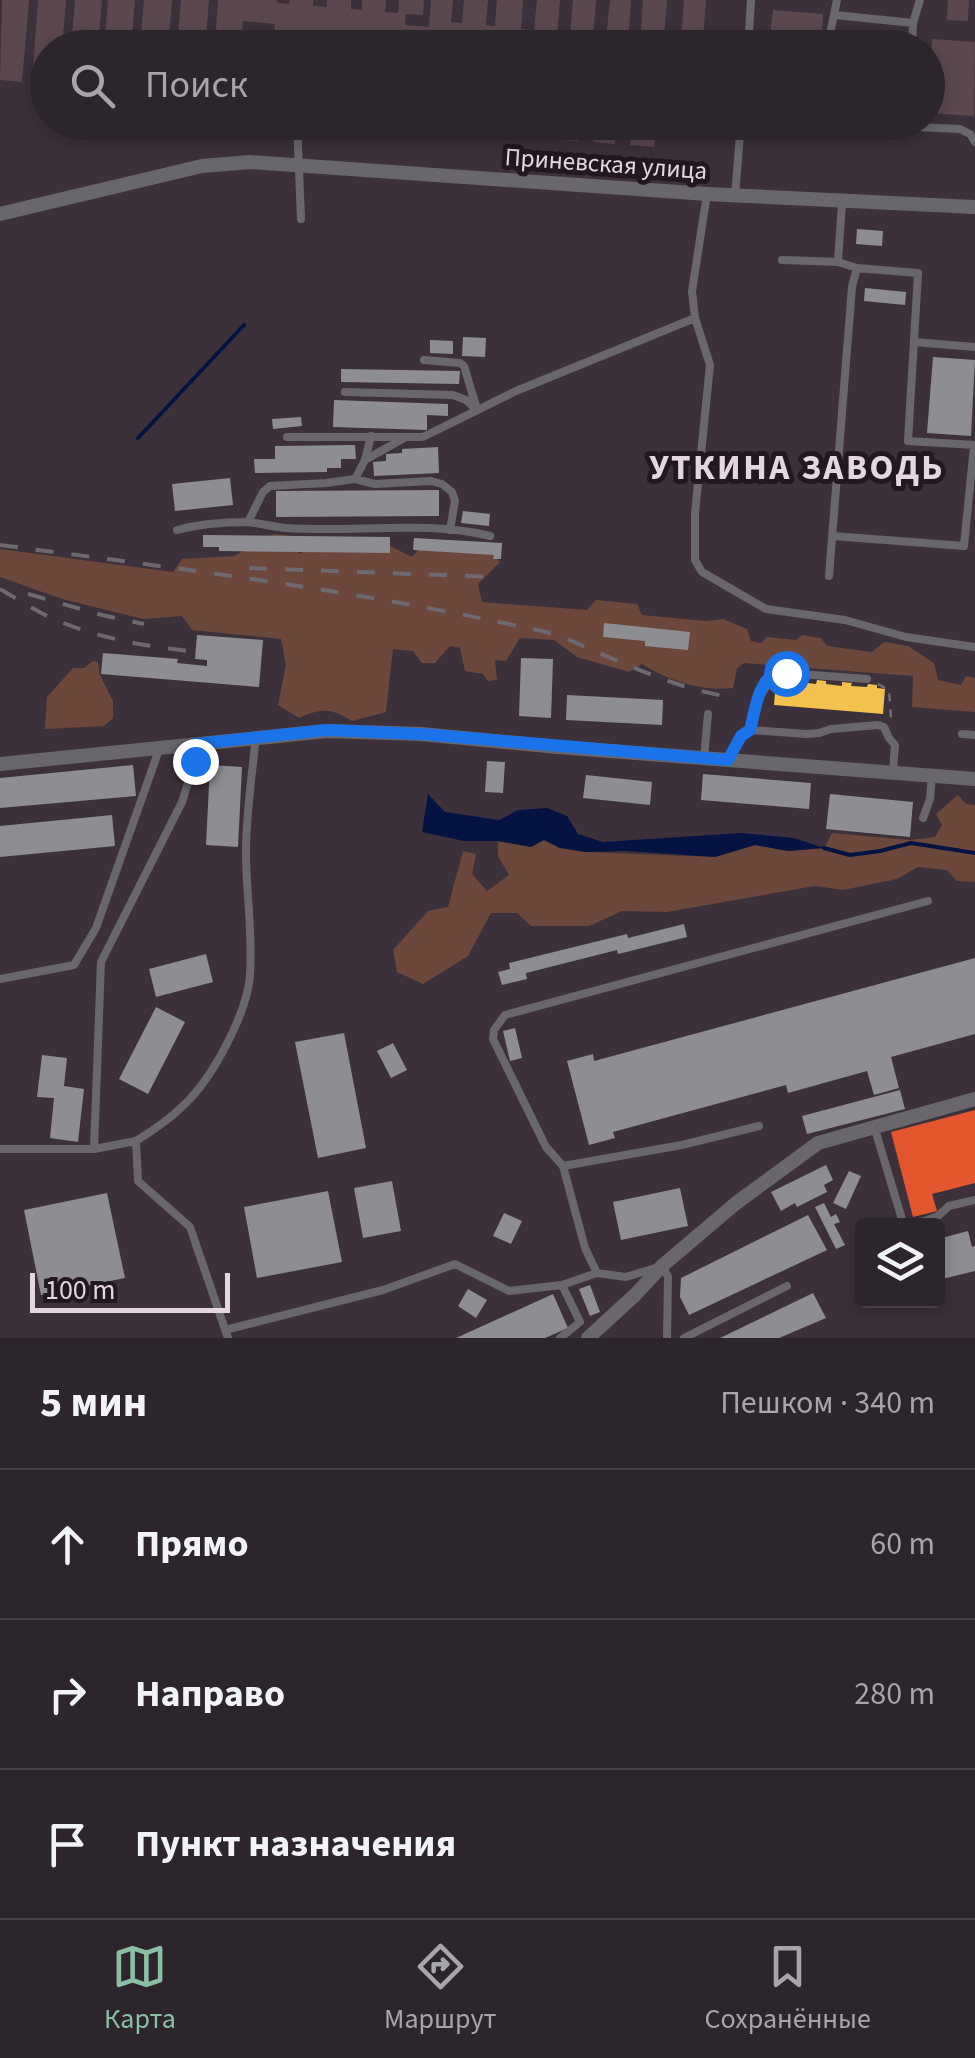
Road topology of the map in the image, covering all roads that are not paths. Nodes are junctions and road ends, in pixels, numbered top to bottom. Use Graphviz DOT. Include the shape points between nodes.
graph roads {
  1 [pos="752,0"];
  2 [pos="838,0"];
  3 [pos="920,0"];
  4 [pos="836,15"];
  5 [pos="914,23"];
  6 [pos="750,30"];
  7 [pos="832,30"];
  8 [pos="913,30"];
  9 [pos="945,128"];
  10 [pos="298,140"];
  11 [pos="740,140"];
  12 [pos="975,142"];
  13 [pos="299,164"];
  14 [pos="707,194"];
  15 [pos="735,196"];
  16 [pos="842,202"];
  17 [pos="975,207"];
  18 [pos="0,214"];
  19 [pos="300,219"];
  20 [pos="782,260"];
  21 [pos="838,262"];
  22 [pos="857,268"];
  23 [pos="695,318"];
  24 [pos="914,342"];
  25 [pos="975,347"];
  26 [pos="424,360"];
  27 [pos="345,392"];
  28 [pos="477,410"];
  29 [pos="371,436"];
  30 [pos="287,437"];
  31 [pos="406,437"];
  32 [pos="974,446"];
  33 [pos="364,460"];
  34 [pos="355,478"];
  35 [pos="248,522"];
  36 [pos="177,530"];
  37 [pos="450,530"];
  38 [pos="490,536"];
  39 [pos="832,536"];
  40 [pos="830,576"];
  41 [pos="975,647"];
  42 [pos="868,679"];
  43 [pos="708,714"];
  44 [pos="750,730"];
  45 [pos="962,734"];
  46 [pos="975,735"];
  47 [pos="256,736"];
  48 [pos="195,744"];
  49 [pos="160,747"];
  50 [pos="704,758"];
  51 [pos="728,760"];
  52 [pos="0,764"];
  53 [pos="893,772"];
  54 [pos="932,775"];
  55 [pos="975,778"];
  56 [pos="923,818"];
  57 [pos="928,901"];
  58 [pos="0,979"];
  59 [pos="975,1099"];
  60 [pos="759,1126"];
  61 [pos="874,1126"];
  62 [pos="136,1140"];
  63 [pos="94,1148"];
  64 [pos="0,1149"];
  65 [pos="563,1166"];
  66 [pos="975,1200"];
  67 [pos="905,1218"];
  68 [pos="932,1218"];
  69 [pos="662,1266"];
  70 [pos="598,1273"];
  71 [pos="562,1284"];
  72 [pos="787,1286"];
  73 [pos="226,1334"];
  74 [pos="560,1338"];
  75 [pos="588,1338"];
  76 [pos="667,1338"];
  77 [pos="684,1338"];
  1 -- 6 [label="lane"];
  2 -- 4 [label="lane"];
  3 -- 5 [label="lane"];
  4 -- 5 [label="lane"];
  4 -- 7 [label="lane"];
  5 -- 8 [label="lane"];
  9 -- 12 [label="lane" via="960,129"];
  10 -- 13 [label="lane"];
  11 -- 15 [label="lane"];
  13 -- 14 [label="street, Приневская улица"];
  13 -- 18 [label="street, Приневская улица" via="202,166"];
  13 -- 19 [label="lane"];
  14 -- 15 [label="street, Приневская улица"];
  14 -- 23 [label="lane" via="692,291"];
  15 -- 16 [label="street, Приневская улица"];
  16 -- 17 [label="street, Приневская улица"];
  16 -- 21 [label="lane"];
  20 -- 21 [label="lane"];
  21 -- 22 [label="lane"];
  22 -- 24 [label="lane" via="918,273"];
  22 -- 39 [label="lane"];
  23 -- 28 [label="lane"];
  23 -- 41 [label="lane" via="710,364 696,513 695,560 702,572 766,608"];
  24 -- 25 [label="lane"];
  24 -- 32 [label="lane" via="908,442"];
  26 -- 28 [label="lane" via="464,366"];
  27 -- 28 [label="lane" via="453,394"];
  28 -- 31 [label="lane" via="422,437"];
  29 -- 30 [label="lane"];
  29 -- 31 [label="lane"];
  29 -- 33 [label="lane"];
  31 -- 33 [label="lane"];
  32 -- 39 [label="lane" via="964,546"];
  33 -- 34 [label="lane"];
  34 -- 35 [label="lane" via="270,486"];
  34 -- 37 [label="lane" via="442,484 455,501"];
  35 -- 36 [label="lane"];
  35 -- 37 [label="lane"];
  37 -- 38 [label="lane"];
  39 -- 40 [label="lane"];
  42 -- 44 [label="lane" via="773,675"];
  43 -- 50 [label="lane"];
  44 -- 51 [label="lane"];
  44 -- 53 [label="lane" via="806,734 884,726 895,745"];
  45 -- 46 [label="lane"];
  47 -- 48 [label="street"];
  47 -- 50 [label="street" via="327,730 421,734"];
  47 -- 62 [label="lane" via="244,1002 206,1079 187,1103"];
  48 -- 49 [label="street"];
  48 -- 63 [label="lane" via="182,802 101,962"];
  49 -- 52 [label="street"];
  49 -- 58 [label="lane" via="96,928 74,965"];
  50 -- 51 [label="street"];
  51 -- 53 [label="street"];
  53 -- 54 [label="street"];
  54 -- 55 [label="street"];
  54 -- 56 [label="lane"];
  57 -- 65 [label="lane" via="506,1015 493,1039 546,1148"];
  59 -- 61 [label="street"];
  60 -- 65 [label="lane"];
  61 -- 67 [label="lane"];
  61 -- 69 [label="street" via="818,1143"];
  62 -- 63 [label="lane"];
  62 -- 73 [label="lane" via="138,1181 190,1227"];
  63 -- 64 [label="lane"];
  65 -- 70 [label="lane" via="584,1248"];
  66 -- 68 [label="lane"];
  69 -- 70 [label="lane" via="626,1277"];
  69 -- 75 [label="street"];
  69 -- 76 [label="lane" via="668,1277"];
  70 -- 71 [label="lane"];
  71 -- 73 [label="lane" via="509,1291 456,1264"];
  71 -- 74 [label="lane" via="580,1322"];
  72 -- 77 [label="lane"];
}
